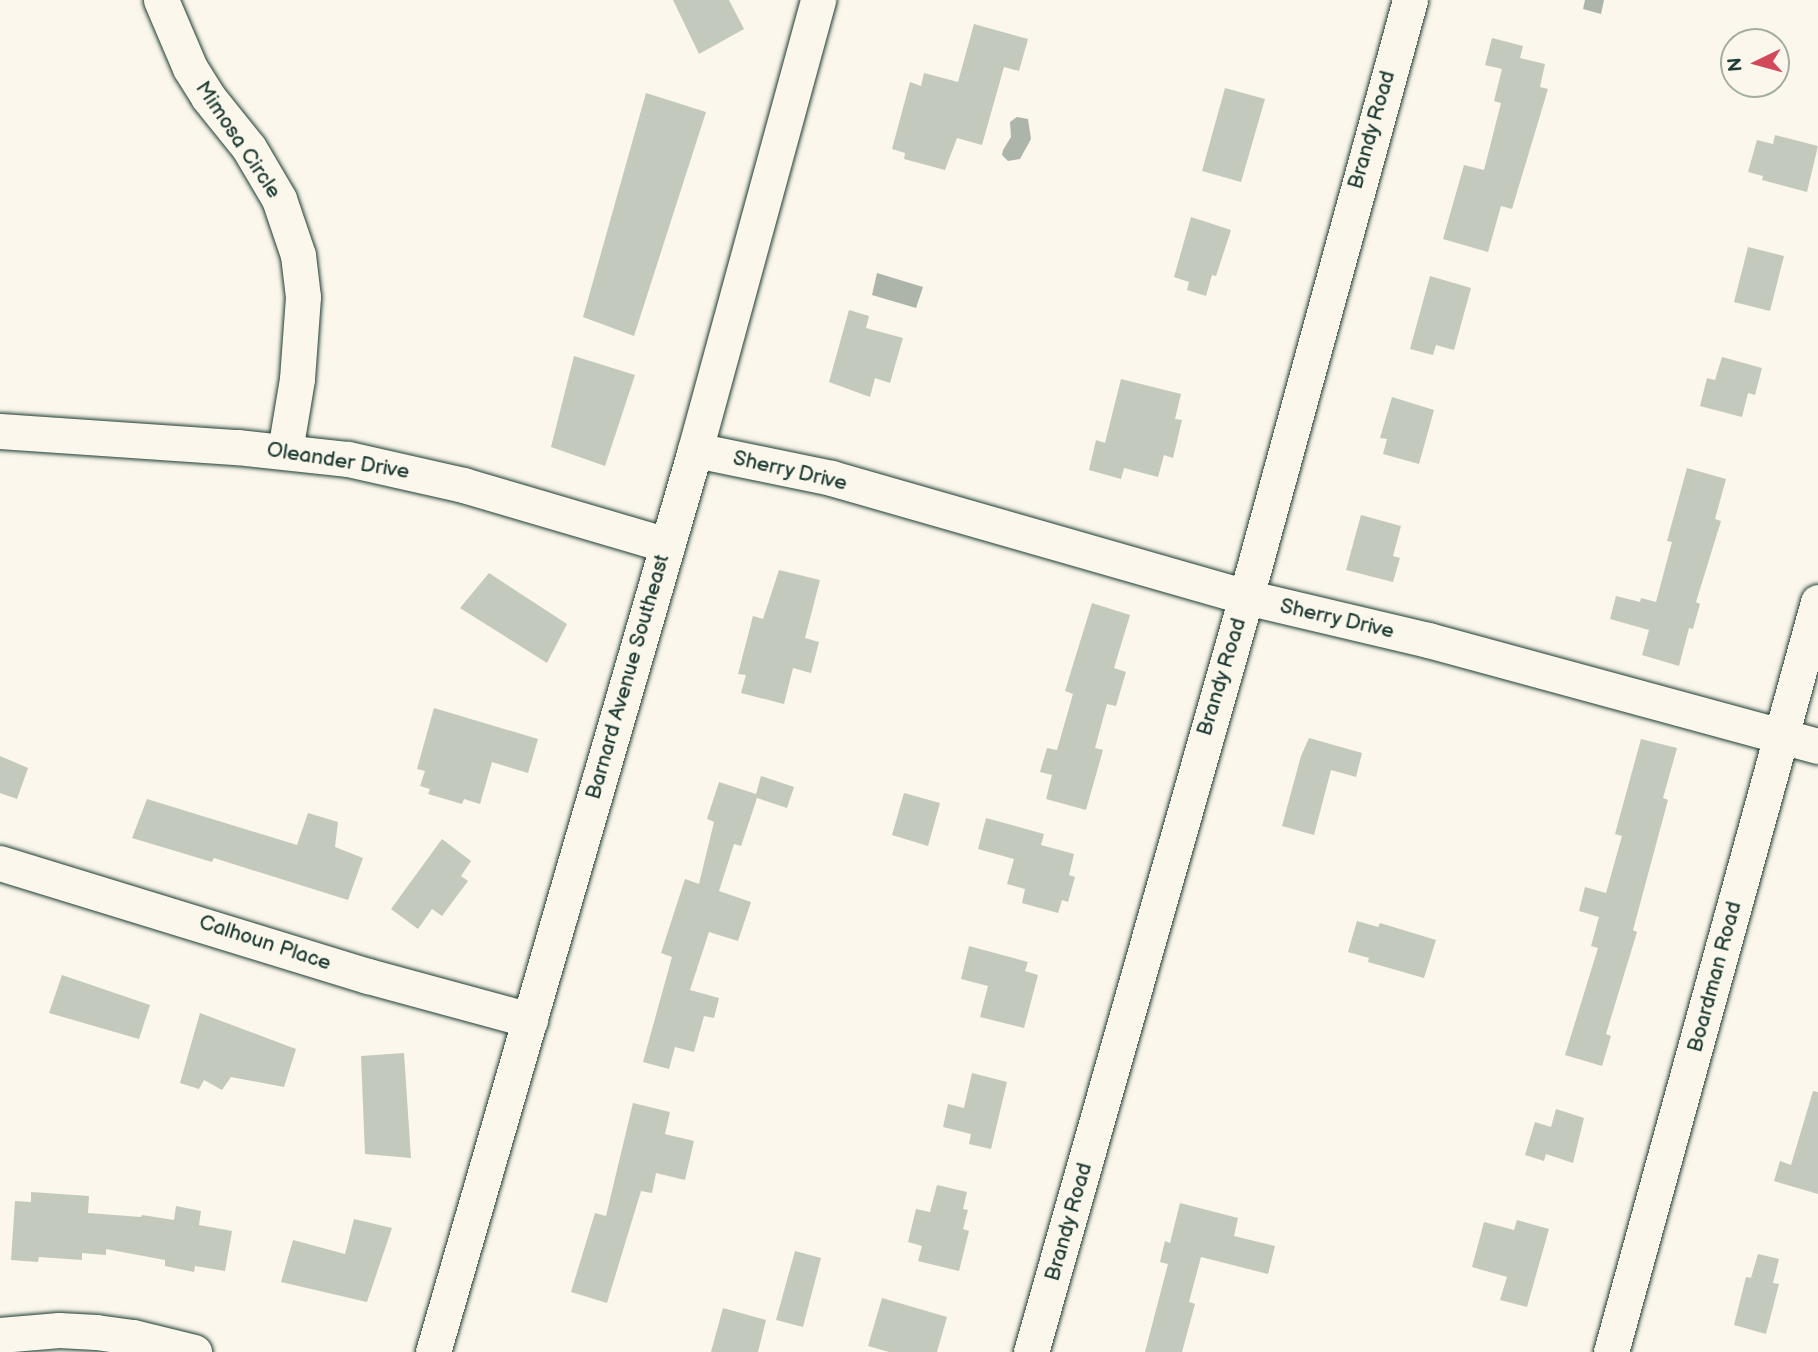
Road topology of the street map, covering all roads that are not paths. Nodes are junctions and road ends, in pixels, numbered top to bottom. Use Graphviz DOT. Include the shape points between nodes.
graph roads {
  1 [pos="161,0"];
  2 [pos="818,0"];
  3 [pos="1410,0"];
  4 [pos="0,431"];
  5 [pos="695,450"];
  6 [pos="285,451"];
  7 [pos="667,545"];
  8 [pos="1246,597"];
  9 [pos="1818,602"];
  10 [pos="1782,735"];
  11 [pos="1818,746"];
  12 [pos="0,863"];
  13 [pos="530,1020"];
  14 [pos="0,1335"];
  15 [pos="194,1352"];
  16 [pos="433,1352"];
  17 [pos="1031,1352"];
  18 [pos="1611,1352"];
  1 -- 6 [label="street, Mimosa Circle" via="190,68 265,173 295,246 303,297 297,379"];
  2 -- 5 [label="street, Barnard Avenue Southeast"];
  3 -- 8 [label="street, Brandy Road"];
  4 -- 6 [label="street, Oleander Drive"];
  5 -- 7 [label="street, Barnard Avenue Southeast"];
  5 -- 8 [label="street, Sherry Drive" via="844,482"];
  6 -- 7 [label="street, Oleander Drive" via="407,470"];
  7 -- 13 [label="street, Barnard Avenue Southeast"];
  8 -- 10 [label="street, Sherry Drive" via="1428,640"];
  8 -- 17 [label="street, Brandy Road"];
  9 -- 10 [label="street, Boardman Road"];
  10 -- 11 [label="street, Sherry Drive"];
  10 -- 18 [label="street, Boardman Road"];
  12 -- 13 [label="street, Calhoun Place"];
  13 -- 16 [label="street, Barnard Avenue Southeast"];
  14 -- 15 [label="street" via="96,1332"];
}
